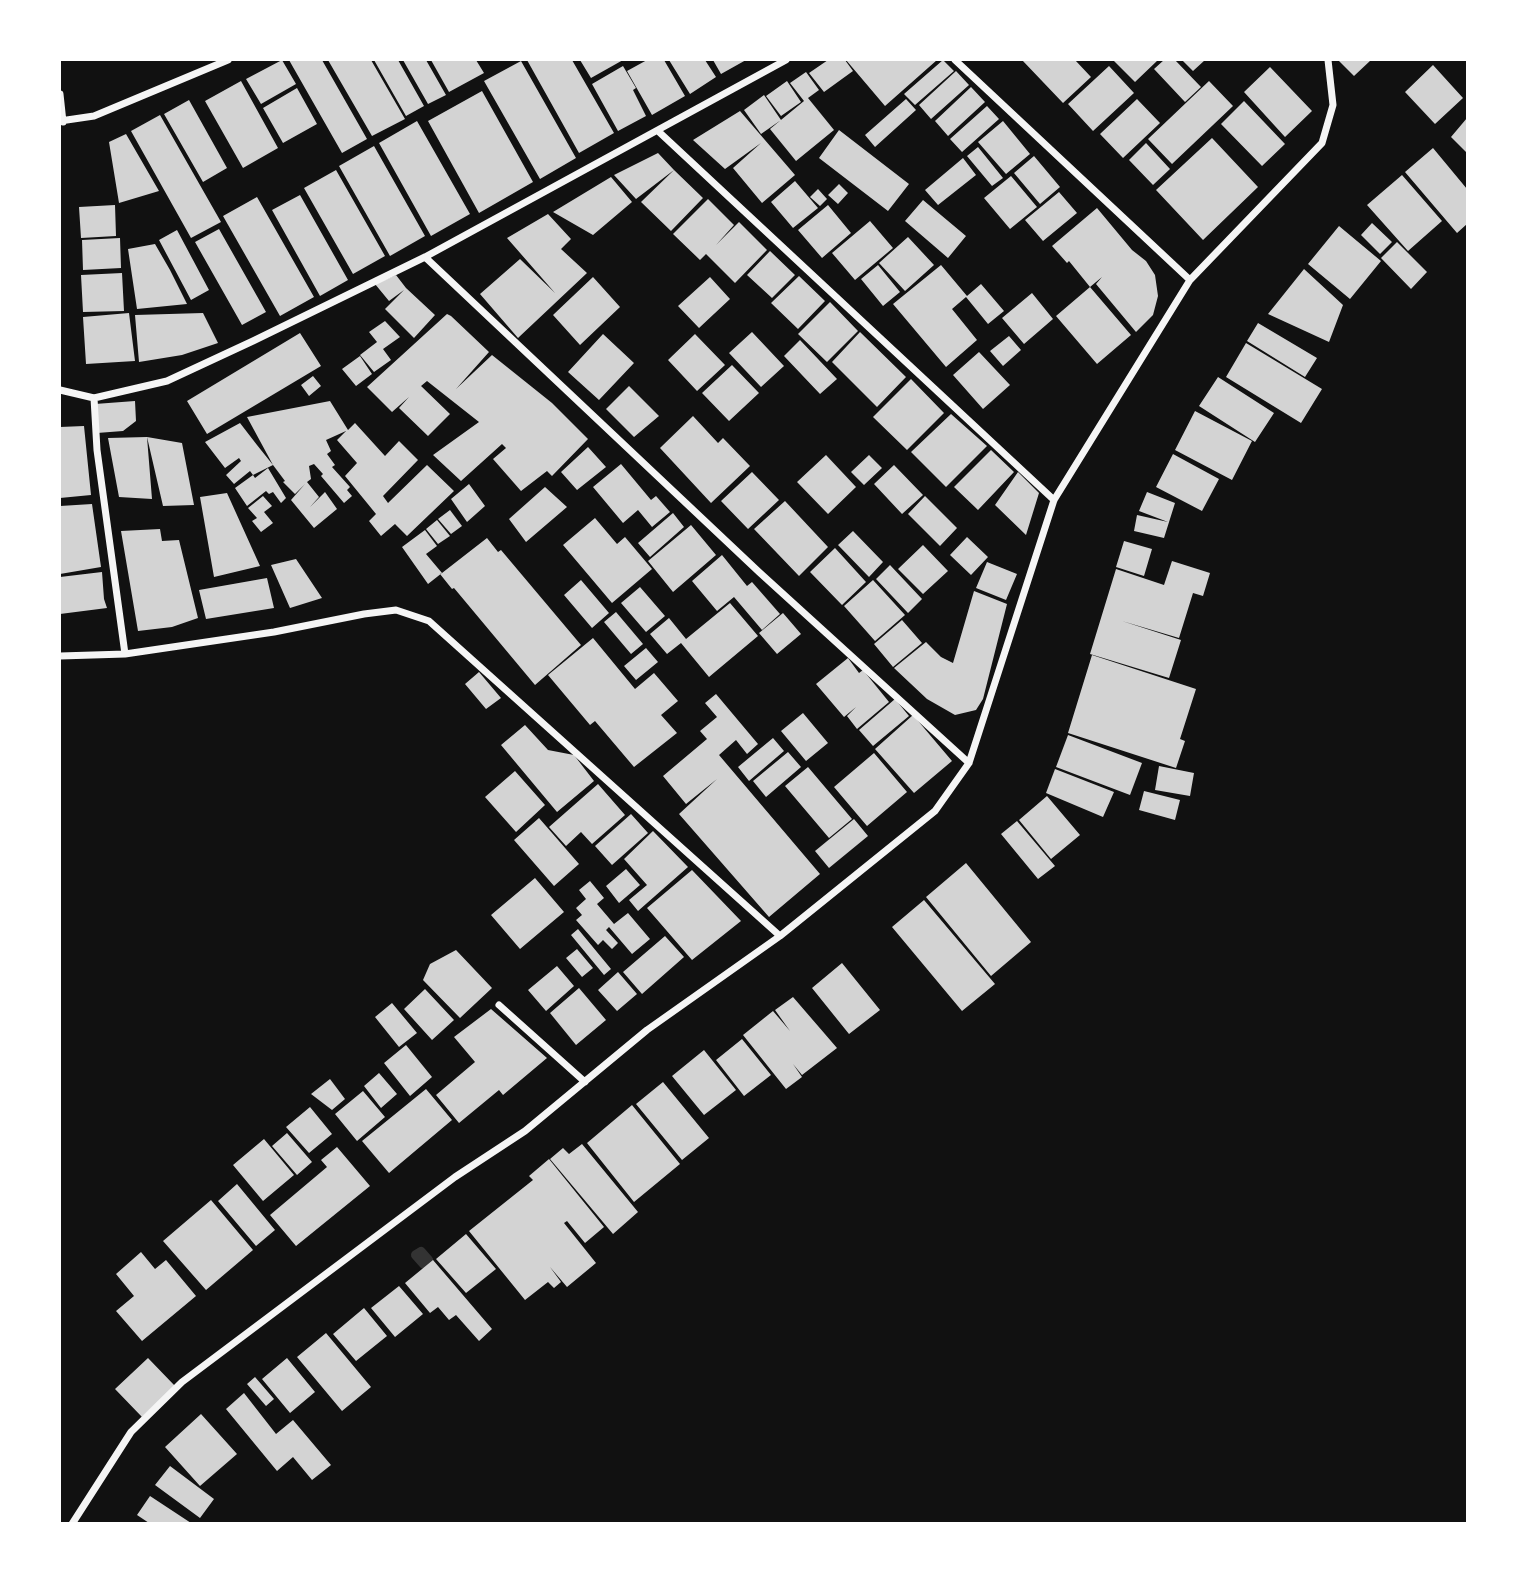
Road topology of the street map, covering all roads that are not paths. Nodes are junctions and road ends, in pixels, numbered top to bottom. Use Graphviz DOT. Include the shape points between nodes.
graph roads {
  1 [pos="228,60"];
  2 [pos="786,60"];
  3 [pos="955,60"];
  4 [pos="1329,62"];
  5 [pos="60,94"];
  6 [pos="61,121"];
  7 [pos="658,131"];
  8 [pos="425,257"];
  9 [pos="1190,280"];
  10 [pos="60,390"];
  11 [pos="94,398"];
  12 [pos="1054,500"];
  13 [pos="125,654"];
  14 [pos="60,656"];
  15 [pos="969,762"];
  16 [pos="780,936"];
  17 [pos="499,1005"];
  18 [pos="584,1082"];
  19 [pos="72,1524"];
  1 -- 6 [label="street" via="94,116"];
  2 -- 7 [label="street"];
  3 -- 9 [label="street"];
  4 -- 9 [label="street" via="1333,105 1322,143"];
  5 -- 6 [label="street"];
  7 -- 8 [label="street"];
  7 -- 12 [label="street"];
  8 -- 11 [label="street" via="167,381"];
  8 -- 15 [label="street" via="759,572"];
  9 -- 12 [label="street"];
  10 -- 11 [label="street"];
  11 -- 13 [label="street"];
  12 -- 15 [label="street"];
  13 -- 14 [label="street"];
  13 -- 16 [label="street" via="397,610 429,621"];
  15 -- 16 [label="street" via="935,811"];
  16 -- 18 [label="street" via="647,1030"];
  17 -- 18 [label="street"];
  18 -- 19 [label="street" via="525,1131 455,1177 182,1382 131,1432"];
}
